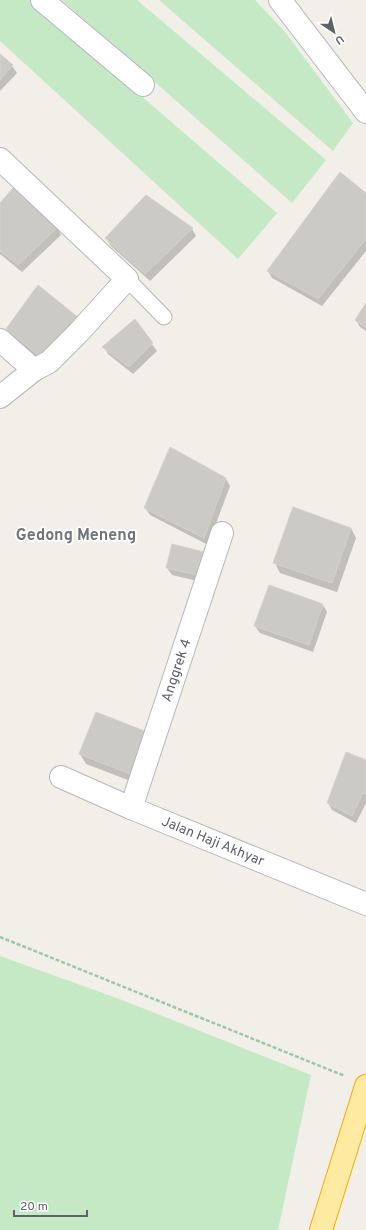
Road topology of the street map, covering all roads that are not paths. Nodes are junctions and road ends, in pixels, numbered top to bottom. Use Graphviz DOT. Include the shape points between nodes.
graph roads {
  1 [pos="42,0"];
  2 [pos="280,0"];
  3 [pos="143,85"];
  4 [pos="366,112"];
  5 [pos="0,159"];
  6 [pos="127,279"];
  7 [pos="164,316"];
  8 [pos="0,340"];
  9 [pos="34,370"];
  10 [pos="0,397"];
  11 [pos="222,533"];
  12 [pos="61,777"];
  13 [pos="132,808"];
  14 [pos="366,904"];
  15 [pos="359,1082"];
  16 [pos="321,1230"];
  1 -- 3 [label="street"];
  2 -- 4 [label="street"];
  5 -- 6 [label="street"];
  6 -- 7 [label="lane"];
  6 -- 9 [label="street" via="79,332 48,362"];
  8 -- 9 [label="street"];
  9 -- 10 [label="street"];
  11 -- 13 [label="street, Anggrek 4"];
  12 -- 13 [label="street, Jalan Haji Akhyar"];
  13 -- 14 [label="street, Jalan Haji Akhyar"];
  15 -- 16 [label="highway"];
}
